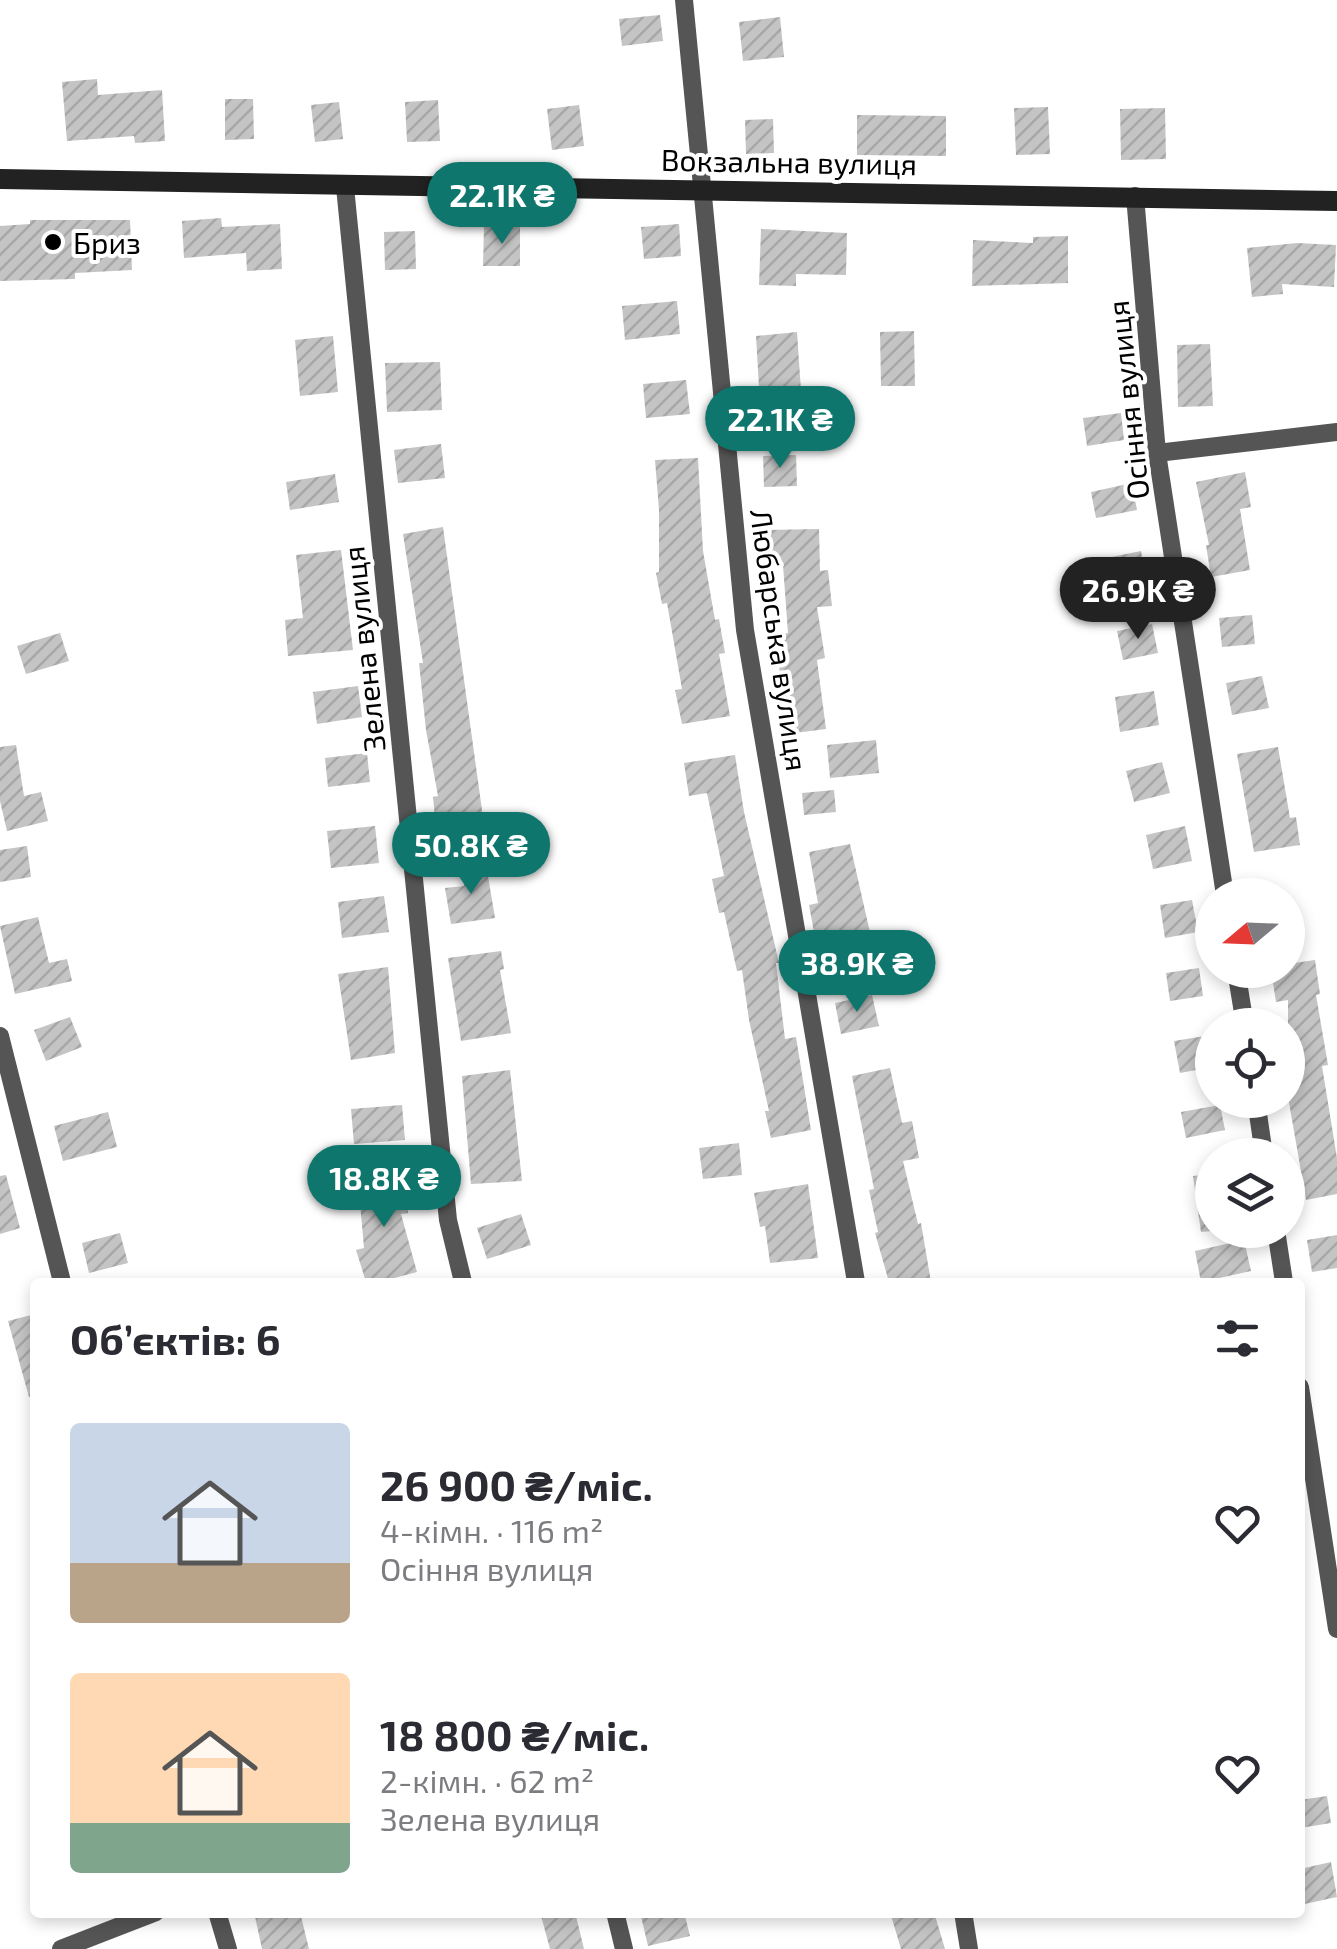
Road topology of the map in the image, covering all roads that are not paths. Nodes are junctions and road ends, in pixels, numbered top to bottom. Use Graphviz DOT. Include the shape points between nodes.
graph roads {
  1 [pos="684,0"];
  2 [pos="0,179"];
  3 [pos="346,187"];
  4 [pos="702,190"];
  5 [pos="1135,196"];
  6 [pos="1337,201"];
  7 [pos="1337,432"];
  8 [pos="1157,453"];
  9 [pos="1222,878"];
  10 [pos="0,1036"];
  11 [pos="6,1086"];
  12 [pos="1279,1248"];
  13 [pos="61,1278"];
  14 [pos="462,1278"];
  15 [pos="855,1278"];
  16 [pos="1283,1278"];
  17 [pos="1305,1420"];
  18 [pos="1337,1628"];
  19 [pos="141,1918"];
  20 [pos="218,1918"];
  21 [pos="616,1918"];
  22 [pos="964,1918"];
  23 [pos="61,1949"];
  24 [pos="228,1949"];
  25 [pos="624,1949"];
  26 [pos="969,1949"];
  1 -- 4 [label="street, Любарська вулиця"];
  2 -- 3 [label="main road, Вокзальна вулиця"];
  3 -- 4 [label="main road, Вокзальна вулиця"];
  3 -- 14 [label="street, Зелена вулиця" via="448,1220"];
  4 -- 5 [label="main road, Вокзальна вулиця"];
  4 -- 15 [label="street, Любарська вулиця" via="745,630"];
  5 -- 6 [label="main road, Вокзальна вулиця"];
  5 -- 8 [label="street, Осіння вулиця"];
  7 -- 8 [label="street"];
  8 -- 9 [label="street, Осіння вулиця"];
  10 -- 11 [label="street"];
  11 -- 13 [label="street"];
  12 -- 16 [label="street"];
  17 -- 18 [label="street"];
  19 -- 23 [label="street"];
  20 -- 24 [label="street"];
  21 -- 25 [label="street"];
  22 -- 26 [label="street"];
}
